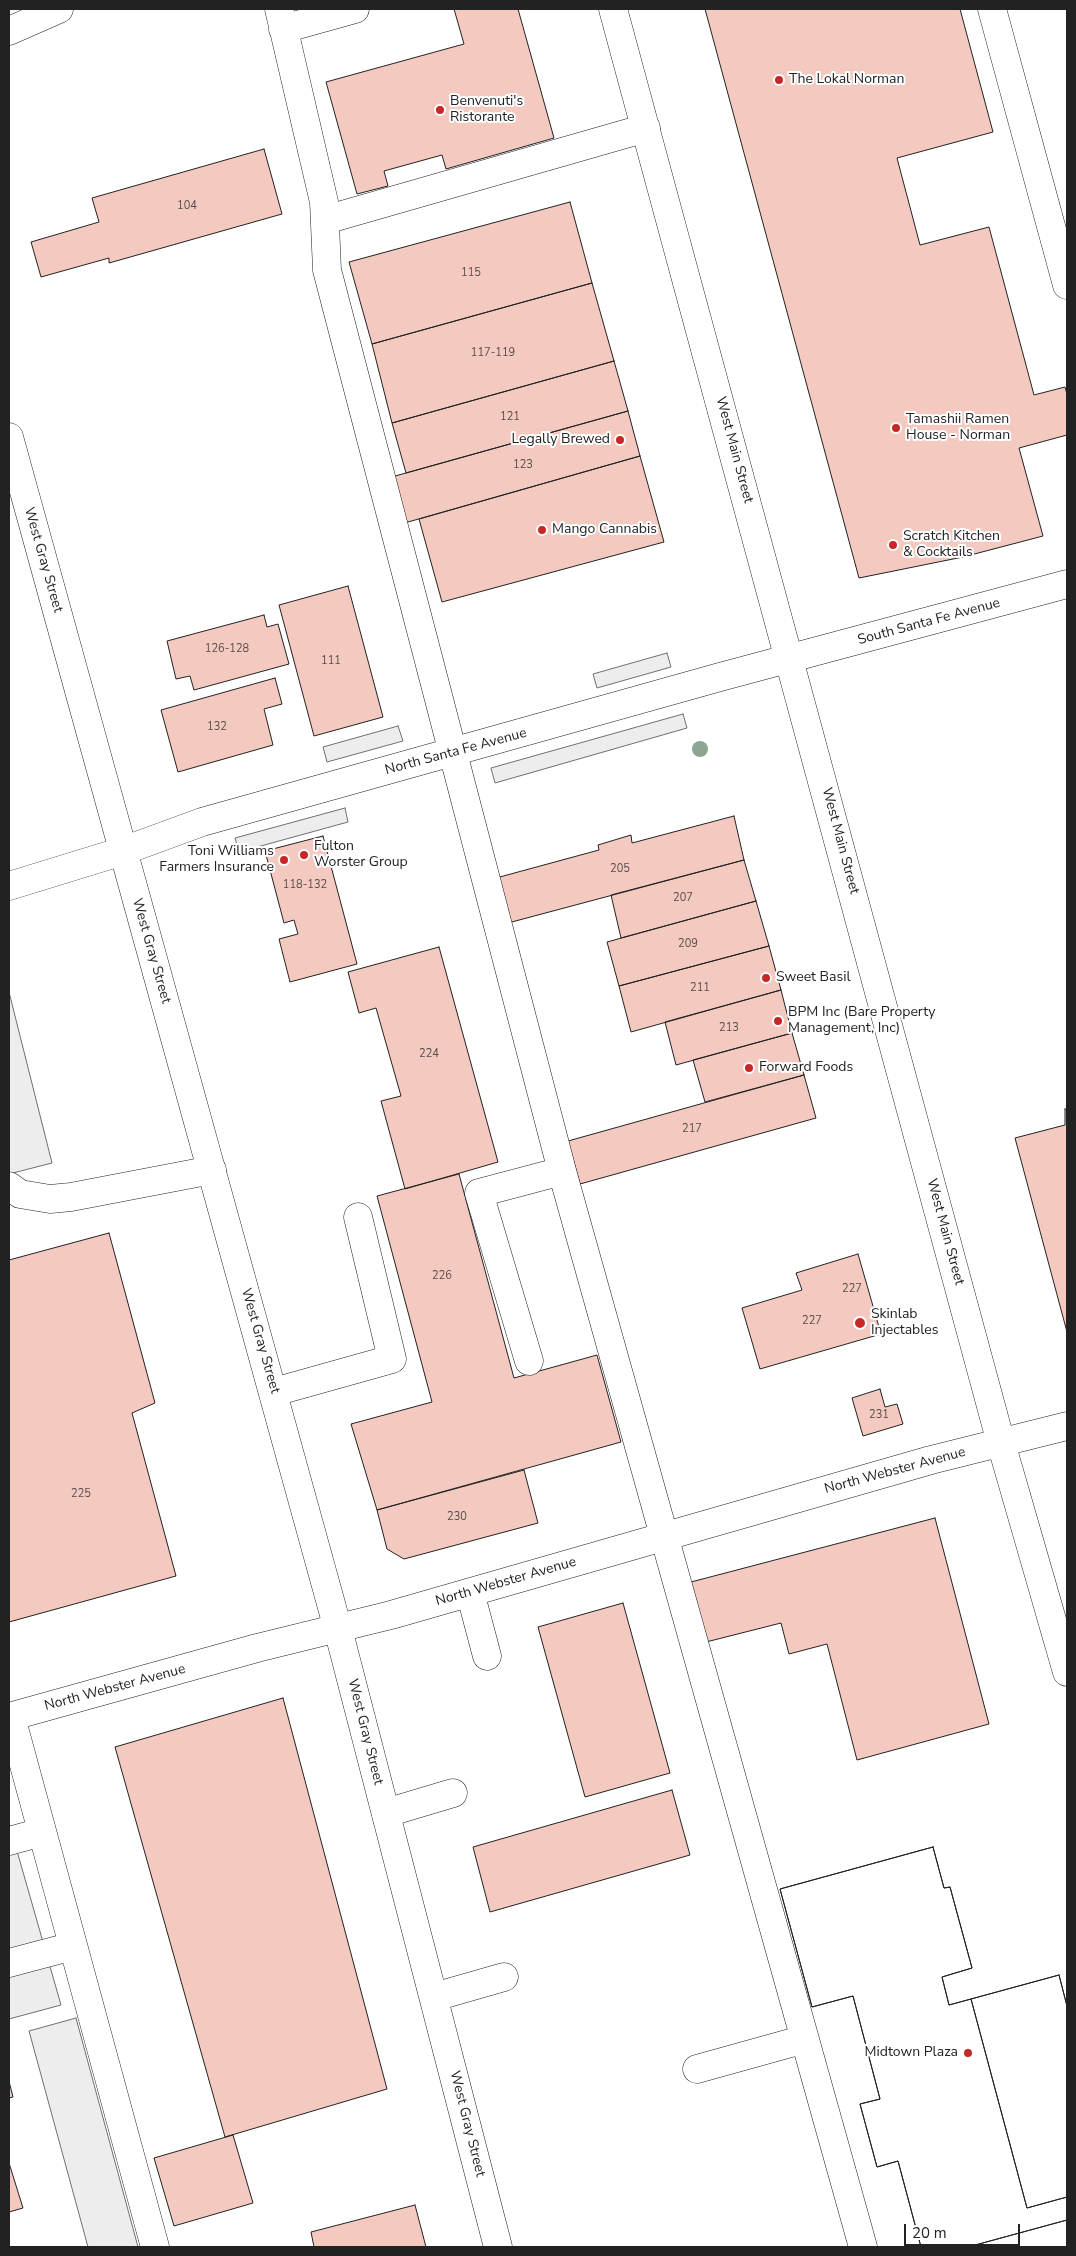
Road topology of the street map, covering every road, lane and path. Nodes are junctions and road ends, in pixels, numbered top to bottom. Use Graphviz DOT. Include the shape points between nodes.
graph roads {
  1 [pos="59,9"];
  2 [pos="355,9"];
  3 [pos="614,9"];
  4 [pos="992,9"];
  5 [pos="281,19"];
  6 [pos="9,31"];
  7 [pos="646,128"];
  8 [pos="325,220"];
  9 [pos="1067,285"];
  10 [pos="9,437"];
  11 [pos="1067,584"];
  12 [pos="791,658"];
  13 [pos="454,752"];
  14 [pos="123,851"];
  15 [pos="9,886"];
  16 [pos="212,1170"];
  17 [pos="562,1171"];
  18 [pos="9,1186"];
  19 [pos="358,1216"];
  20 [pos="530,1361"];
  21 [pos="274,1392"];
  22 [pos="1067,1426"];
  23 [pos="1002,1443"];
  24 [pos="664,1537"];
  25 [pos="470,1592"];
  26 [pos="338,1629"];
  27 [pos="486,1656"];
  28 [pos="1067,1672"];
  29 [pos="10,1717"];
  30 [pos="454,1793"];
  31 [pos="386,1813"];
  32 [pos="42,1832"];
  33 [pos="9,1841"];
  34 [pos="73,1946"];
  35 [pos="9,1963"];
  36 [pos="504,1977"];
  37 [pos="434,1997"];
  38 [pos="805,2039"];
  39 [pos="697,2068"];
  40 [pos="155,2247"];
  41 [pos="498,2247"];
  42 [pos="863,2247"];
  1 -- 6 [label="main road"];
  2 -- 5 [label="main road"];
  3 -- 7 [label="main road, West Main Street"];
  4 -- 9 [label="main road"];
  5 -- 8 [label="main road" via="324,202"];
  7 -- 8 [label="main road"];
  7 -- 12 [label="main road, West Main Street"];
  8 -- 13 [label="main road" via="328,270"];
  10 -- 14 [label="main road, West Gray Street"];
  11 -- 12 [label="main road, South Santa Fe Avenue"];
  12 -- 13 [label="main road, North Santa Fe Avenue"];
  12 -- 23 [label="main road, West Main Street"];
  13 -- 14 [label="main road, North Santa Fe Avenue" via="202,822"];
  13 -- 17 [label="main road"];
  14 -- 15 [label="main road, North Santa Fe Avenue"];
  14 -- 16 [label="main road, West Gray Street"];
  16 -- 18 [label="main road" via="50,1199 20,1194"];
  16 -- 21 [label="main road, West Gray Street"];
  17 -- 20 [label="main road" via="479,1193"];
  17 -- 24 [label="main road"];
  19 -- 21 [label="main road" via="392,1359"];
  21 -- 26 [label="main road, West Gray Street"];
  22 -- 23 [label="main road, North Webster Avenue"];
  23 -- 24 [label="main road, North Webster Avenue" via="931,1460"];
  23 -- 28 [label="main road, West Main Street"];
  24 -- 25 [label="main road, North Webster Avenue"];
  24 -- 38 [label="main road"];
  25 -- 26 [label="main road, North Webster Avenue"];
  25 -- 27 [label="main road"];
  26 -- 29 [label="main road, North Webster Avenue" via="257,1648"];
  26 -- 31 [label="main road, West Gray Street"];
  29 -- 32 [label="main road"];
  30 -- 31 [label="main road"];
  31 -- 37 [label="main road, West Gray Street"];
  32 -- 33 [label="main road"];
  32 -- 34 [label="main road"];
  34 -- 35 [label="main road"];
  34 -- 40 [label="main road"];
  36 -- 37 [label="main road"];
  37 -- 41 [label="main road, West Gray Street"];
  38 -- 39 [label="main road"];
  38 -- 42 [label="main road"];
}
